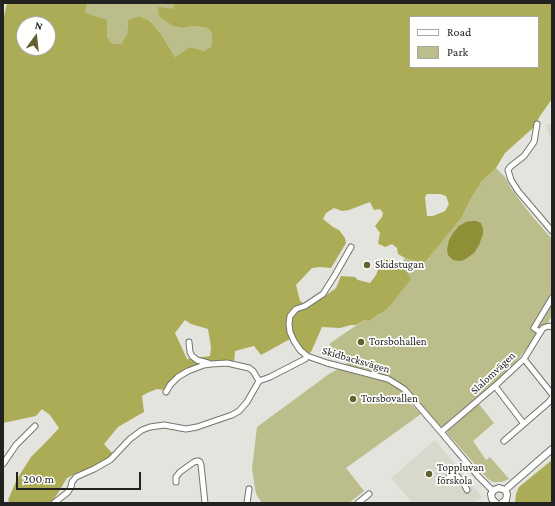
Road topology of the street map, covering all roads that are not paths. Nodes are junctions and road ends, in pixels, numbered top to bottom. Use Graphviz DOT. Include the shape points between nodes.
graph roads {
  1 [pos="537,124"];
  2 [pos="552,231"];
  3 [pos="351,247"];
  4 [pos="552,298"];
  5 [pos="552,327"];
  6 [pos="540,332"];
  7 [pos="189,342"];
  8 [pos="307,356"];
  9 [pos="524,359"];
  10 [pos="211,364"];
  11 [pos="259,382"];
  12 [pos="495,386"];
  13 [pos="166,392"];
  14 [pos="552,394"];
  15 [pos="552,398"];
  16 [pos="524,424"];
  17 [pos="35,426"];
  18 [pos="441,432"];
  19 [pos="504,441"];
  20 [pos="552,449"];
  21 [pos="467,462"];
  22 [pos="3,464"];
  23 [pos="454,473"];
  24 [pos="448,478"];
  25 [pos="176,482"];
  26 [pos="249,488"];
  27 [pos="467,490"];
  28 [pos="505,490"];
  29 [pos="493,491"];
  30 [pos="369,494"];
  31 [pos="493,502"];
  32 [pos="504,502"];
  33 [pos="54,503"];
  34 [pos="205,503"];
  35 [pos="247,503"];
  36 [pos="358,503"];
  1 -- 2 [label="street" via="534,142 524,156 508,170 518,191"];
  3 -- 8 [label="street, Skidbacksvägen" via="323,294 290,316 290,332 300,350"];
  4 -- 6 [label="street" via="534,328"];
  5 -- 6 [label="street" via="543,328"];
  6 -- 9 [label="street, Slalomvägen"];
  7 -- 10 [label="street" via="192,356"];
  8 -- 11 [label="street"];
  8 -- 18 [label="street, Skidbacksvägen" via="388,379 404,389"];
  9 -- 12 [label="street, Slalomvägen"];
  9 -- 14 [label="street"];
  10 -- 11 [label="street" via="227,363 249,368"];
  10 -- 13 [label="street" via="178,377"];
  11 -- 33 [label="street" via="247,402 232,415 186,429 164,425 150,426 142,430 130,438 110,460 76,476 68,492"];
  12 -- 16 [label="street"];
  12 -- 18 [label="street, Slalomvägen"];
  15 -- 16 [label="street"];
  16 -- 19 [label="street"];
  17 -- 22 [label="street" via="16,445"];
  18 -- 21 [label="street, Skidbacksvägen"];
  20 -- 28 [label="street"];
  21 -- 23 [label="street"];
  21 -- 29 [label="street, Skidbacksvägen"];
  23 -- 24 [label="street"];
  23 -- 27 [label="street"];
  25 -- 34 [label="street" via="180,472 194,462 200,462"];
  26 -- 35 [label="street"];
  28 -- 29 [label="street" via="498,488"];
  28 -- 32 [label="street" via="507,495"];
  29 -- 31 [label="street"];
  30 -- 36 [label="street"];
}
